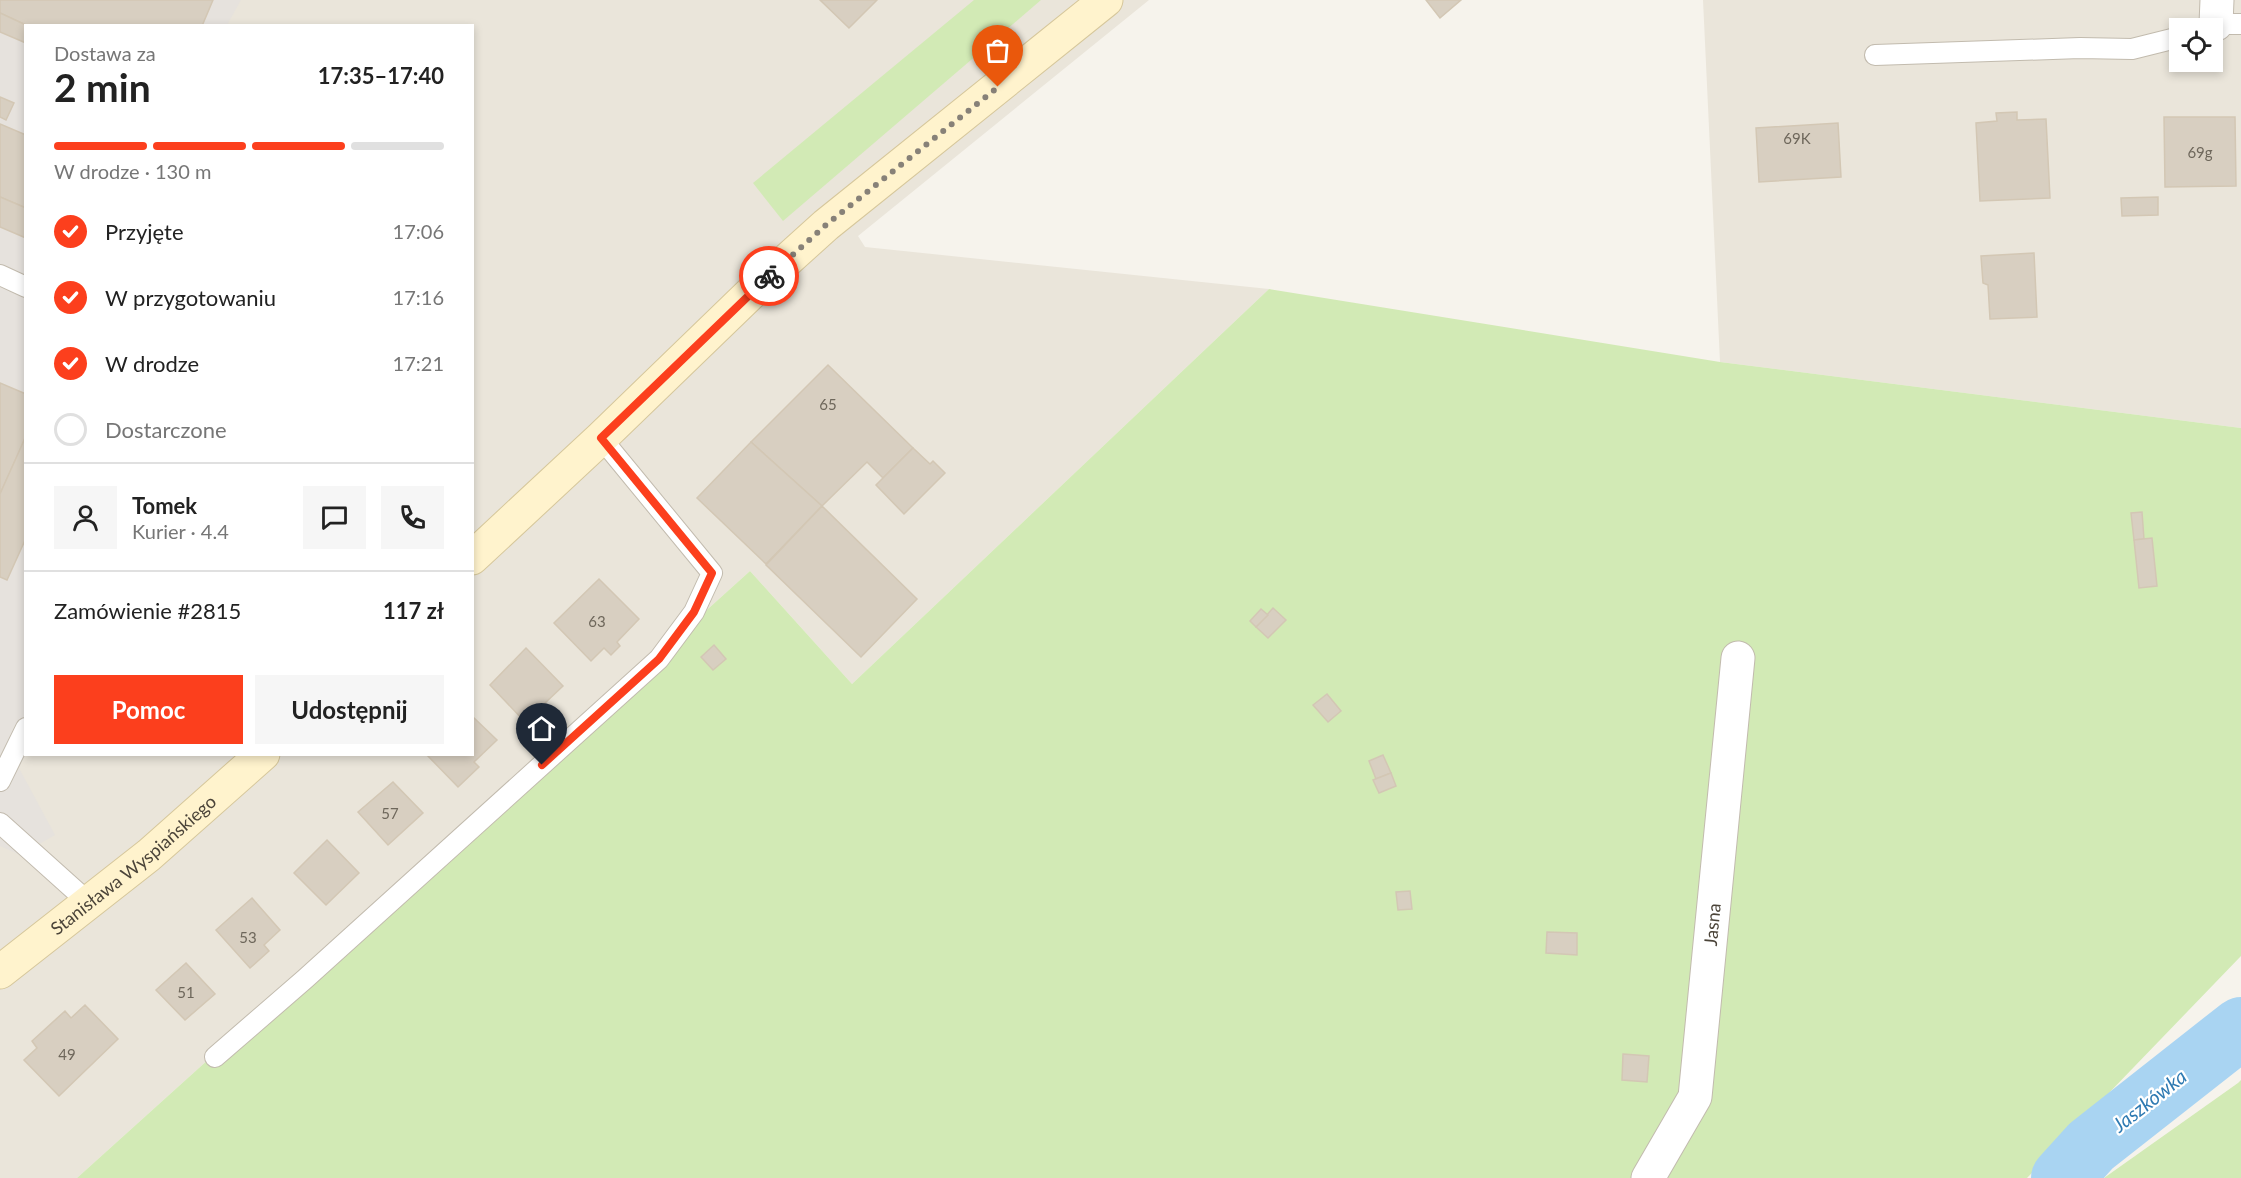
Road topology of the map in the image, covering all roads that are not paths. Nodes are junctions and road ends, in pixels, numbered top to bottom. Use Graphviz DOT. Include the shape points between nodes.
graph roads {
  1 [pos="1106,0"];
  2 [pos="2169,40"];
  3 [pos="1875,55"];
  4 [pos="0,275"];
  5 [pos="24,286"];
  6 [pos="601,438"];
  7 [pos="474,556"];
  8 [pos="1738,658"];
  9 [pos="24,732"];
  10 [pos="261,756"];
  11 [pos="0,781"];
  12 [pos="0,823"];
  13 [pos="88,902"];
  14 [pos="0,972"];
  15 [pos="215,1058"];
  16 [pos="1648,1178"];
  1 -- 6 [label="main road" via="826,225"];
  2 -- 3 [label="lane" via="2132,48"];
  4 -- 5 [label="lane"];
  6 -- 7 [label="main road"];
  6 -- 15 [label="lane" via="712,573 694,612 659,659"];
  8 -- 16 [label="street, Jasna" via="1695,1097"];
  9 -- 11 [label="lane"];
  10 -- 13 [label="main road, Stanisława Wyspiańskiego" via="149,855"];
  12 -- 13 [label="lane"];
  13 -- 14 [label="main road, Stanisława Wyspiańskiego"];
}
